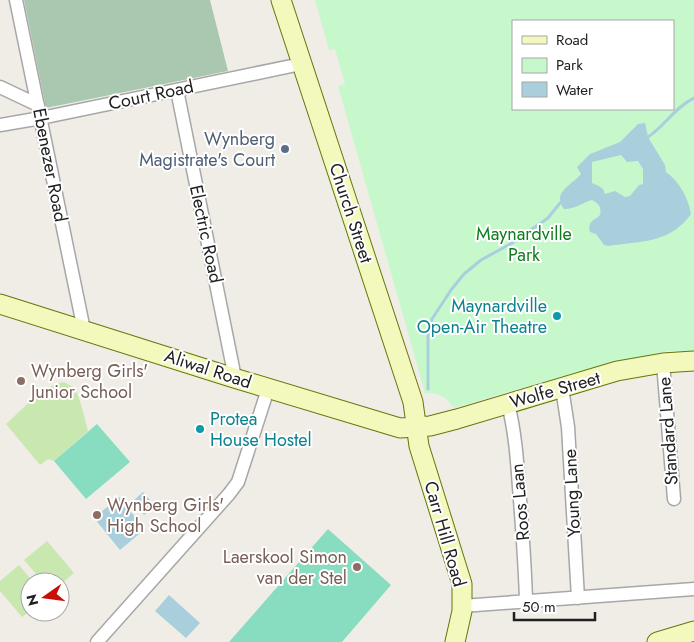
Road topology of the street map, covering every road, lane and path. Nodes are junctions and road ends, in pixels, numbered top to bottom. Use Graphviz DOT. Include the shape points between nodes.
graph roads {
  1 [pos="16,0"];
  2 [pos="281,0"];
  3 [pos="301,64"];
  4 [pos="0,87"];
  5 [pos="177,90"];
  6 [pos="38,105"];
  7 [pos="41,118"];
  8 [pos="0,125"];
  9 [pos="0,304"];
  10 [pos="84,330"];
  11 [pos="694,361"];
  12 [pos="663,363"];
  13 [pos="234,378"];
  14 [pos="562,388"];
  15 [pos="268,389"];
  16 [pos="508,404"];
  17 [pos="416,427"];
  18 [pos="674,499"];
  19 [pos="694,589"];
  20 [pos="578,598"];
  21 [pos="526,601"];
  22 [pos="462,606"];
  23 [pos="694,631"];
  24 [pos="97,642"];
  25 [pos="454,642"];
  26 [pos="657,642"];
  1 -- 6 [label="street, Ebenezer Road"];
  2 -- 3 [label="street, Church Street"];
  3 -- 5 [label="street, Court Road"];
  3 -- 17 [label="street, Church Street" via="413,402"];
  4 -- 6 [label="street"];
  5 -- 7 [label="street, Court Road"];
  5 -- 13 [label="street, Electric Road"];
  6 -- 7 [label="street, Ebenezer Road"];
  7 -- 8 [label="street, Court Road"];
  7 -- 10 [label="street, Ebenezer Road"];
  9 -- 10 [label="street, Aliwal Road"];
  10 -- 13 [label="street, Aliwal Road"];
  11 -- 12 [label="street, Wolfe Street"];
  12 -- 14 [label="street, Wolfe Street"];
  12 -- 18 [label="street, Standard Lane"];
  13 -- 15 [label="street, Aliwal Road"];
  14 -- 16 [label="street, Wolfe Street"];
  14 -- 20 [label="street, Young Lane" via="568,427"];
  15 -- 17 [label="street, Aliwal Road" via="400,428"];
  15 -- 24 [label="street" via="238,482"];
  16 -- 17 [label="street, Wolfe Street"];
  16 -- 21 [label="street, Roos Laan" via="513,424 525,552"];
  17 -- 22 [label="street, Carr Hill Road" via="431,488 459,574"];
  19 -- 20 [label="street"];
  20 -- 21 [label="street"];
  21 -- 22 [label="street"];
  22 -- 25 [label="street, Carr Hill Road"];
  23 -- 26 [label="street"];
}
